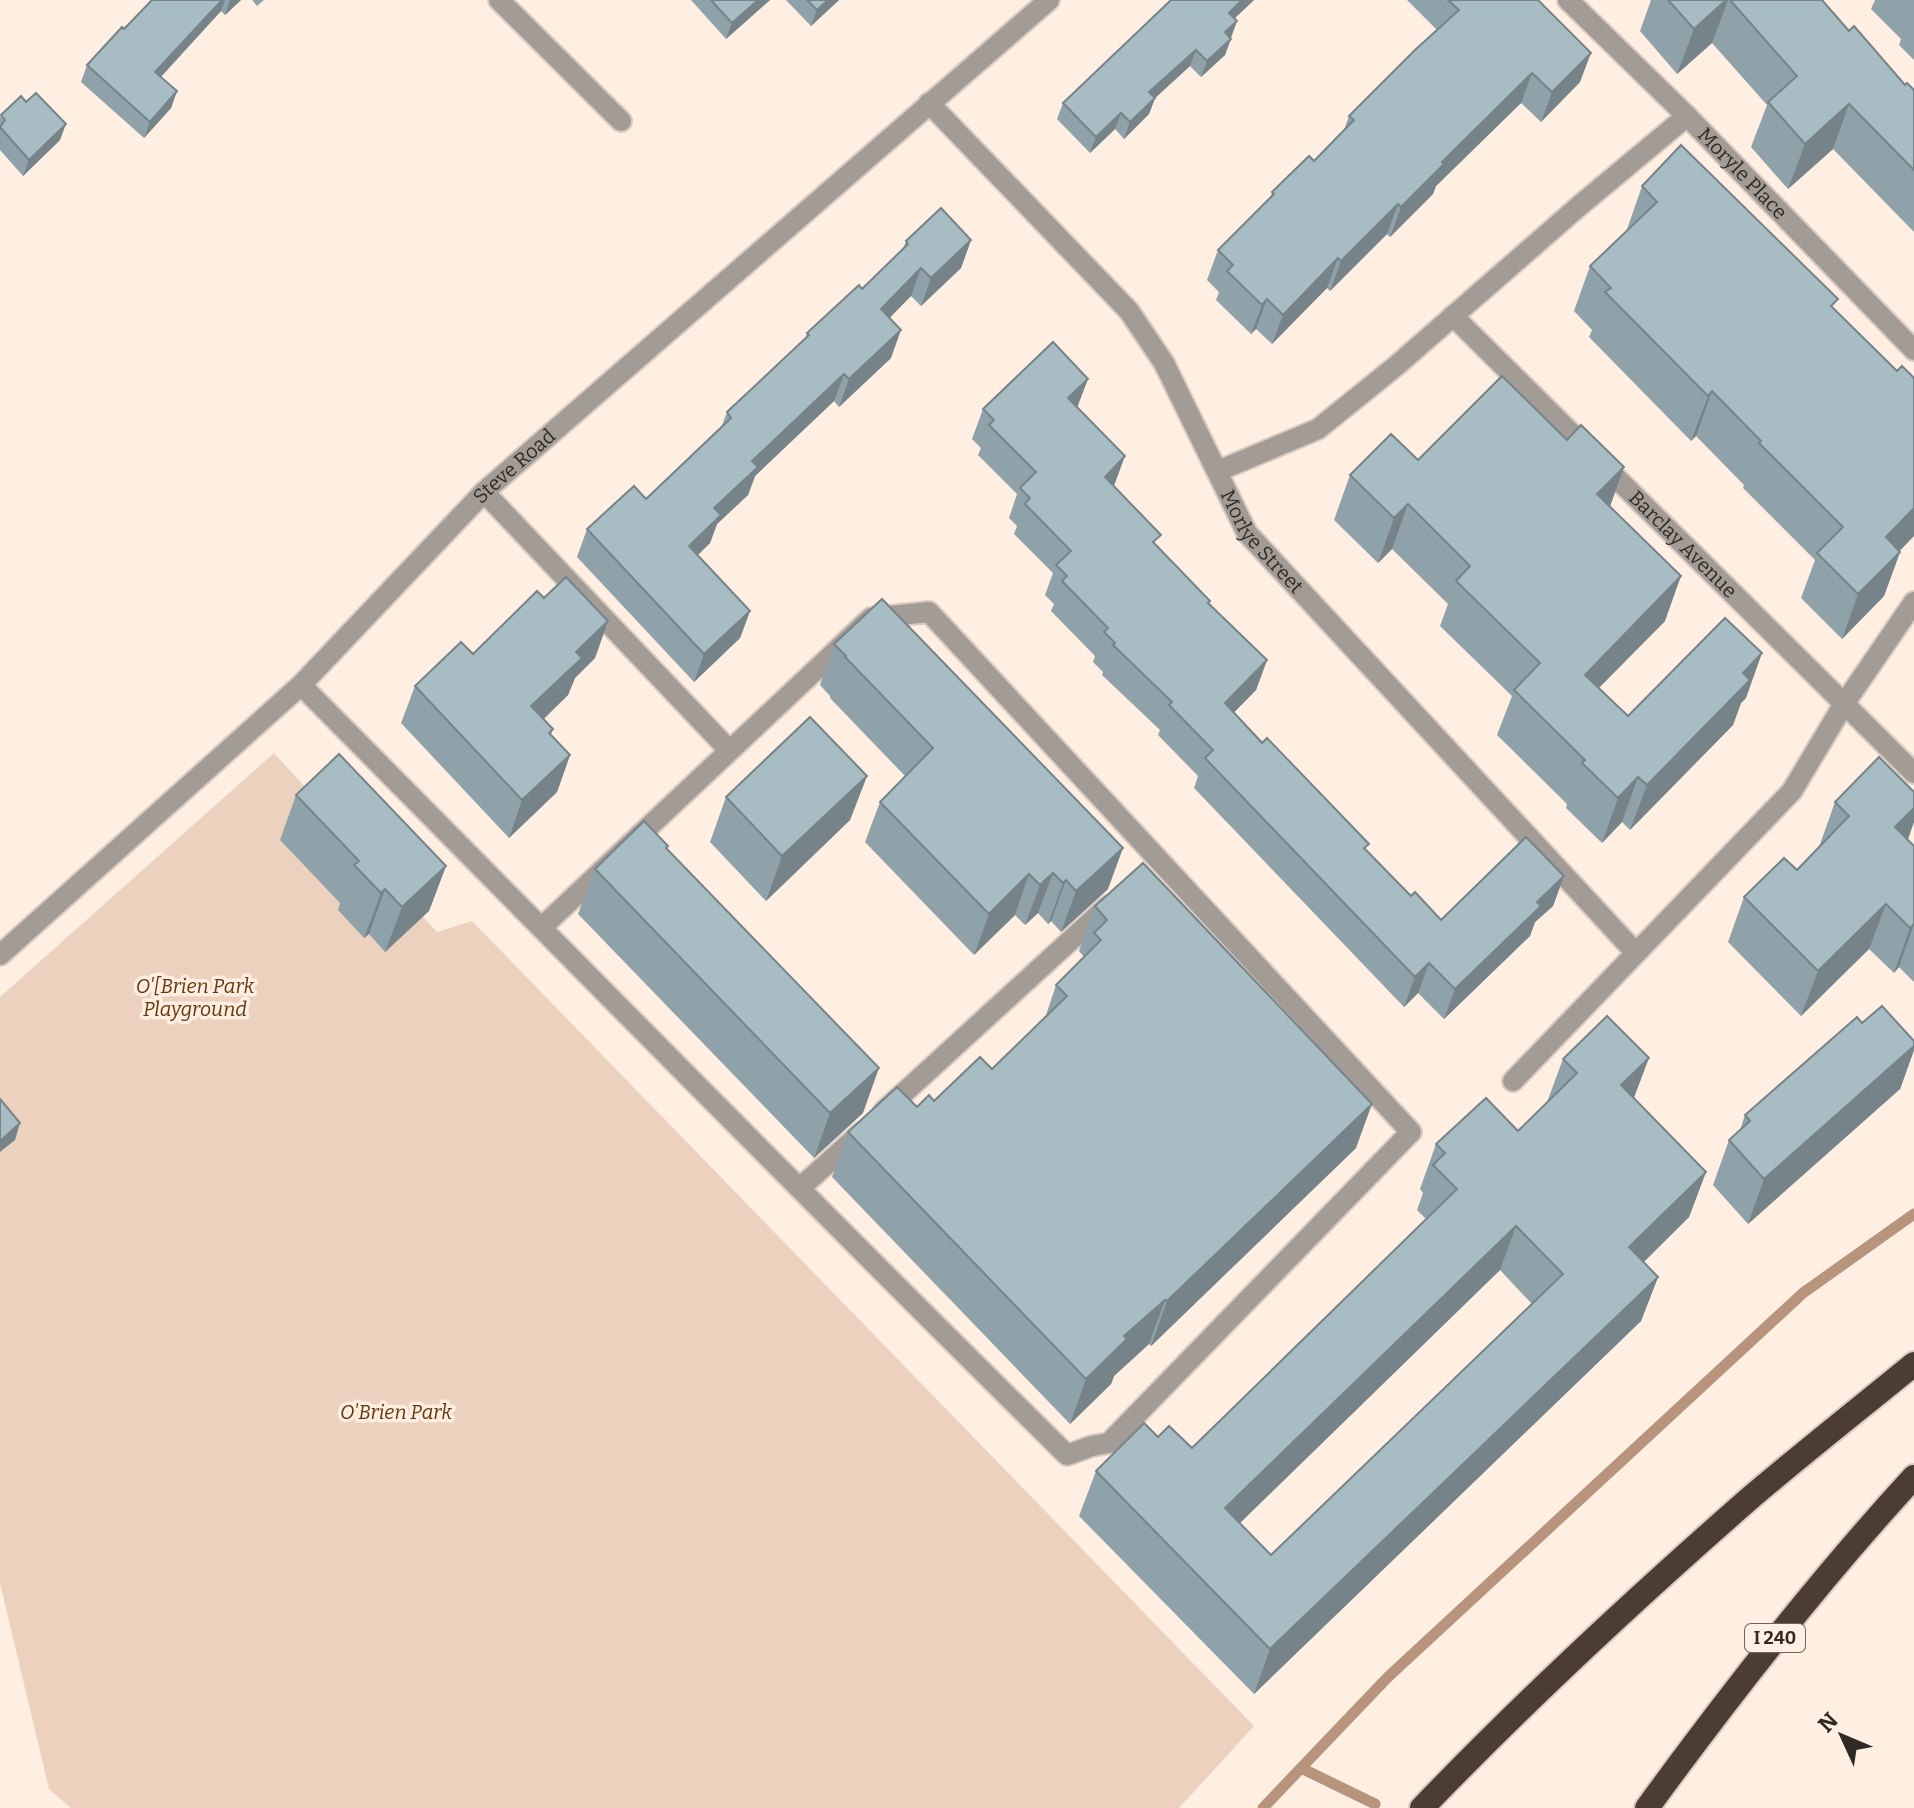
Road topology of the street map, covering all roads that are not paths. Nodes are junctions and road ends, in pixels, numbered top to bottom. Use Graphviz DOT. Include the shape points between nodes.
graph roads {
  1 [pos="499,0"];
  2 [pos="1049,0"];
  3 [pos="1568,0"];
  4 [pos="929,103"];
  5 [pos="1687,116"];
  6 [pos="621,121"];
  7 [pos="1453,316"];
  8 [pos="1914,350"];
  9 [pos="1218,471"];
  10 [pos="484,492"];
  11 [pos="1914,602"];
  12 [pos="301,685"];
  13 [pos="1844,704"];
  14 [pos="729,750"];
  15 [pos="1914,773"];
  16 [pos="1124,892"];
  17 [pos="541,928"];
  18 [pos="1636,953"];
  19 [pos="0,955"];
  20 [pos="1513,1081"];
  21 [pos="800,1188"];
  22 [pos="1914,1364"];
  23 [pos="1914,1477"];
  24 [pos="1422,1808"];
  25 [pos="1647,1808"];
  1 -- 6 [label="street"];
  2 -- 4 [label="street, Steve Road"];
  3 -- 5 [label="street, Moryle Place"];
  4 -- 9 [label="street, Morlye Street" via="1129,311 1164,363"];
  4 -- 10 [label="street, Steve Road"];
  5 -- 7 [label="street"];
  5 -- 8 [label="street, Moryle Place"];
  7 -- 9 [label="street" via="1318,429"];
  7 -- 13 [label="street, Barclay Avenue"];
  9 -- 18 [label="street, Morlye Street" via="1247,533"];
  10 -- 12 [label="street, Steve Road"];
  10 -- 14 [label="street"];
  11 -- 13 [label="street"];
  12 -- 17 [label="street"];
  12 -- 19 [label="street, Steve Road"];
  13 -- 15 [label="street, Barclay Avenue"];
  13 -- 18 [label="street" via="1792,791"];
  14 -- 17 [label="street"];
  14 -- 21 [label="street" via="871,618 929,612 1153,865 1411,1132 1109,1443 1067,1455"];
  16 -- 21 [label="street"];
  17 -- 21 [label="street"];
  18 -- 20 [label="street"];
  22 -- 24 [label="highway" via="1750,1498 1536,1694"];
  23 -- 25 [label="highway, I 240" via="1818,1585"];
}
